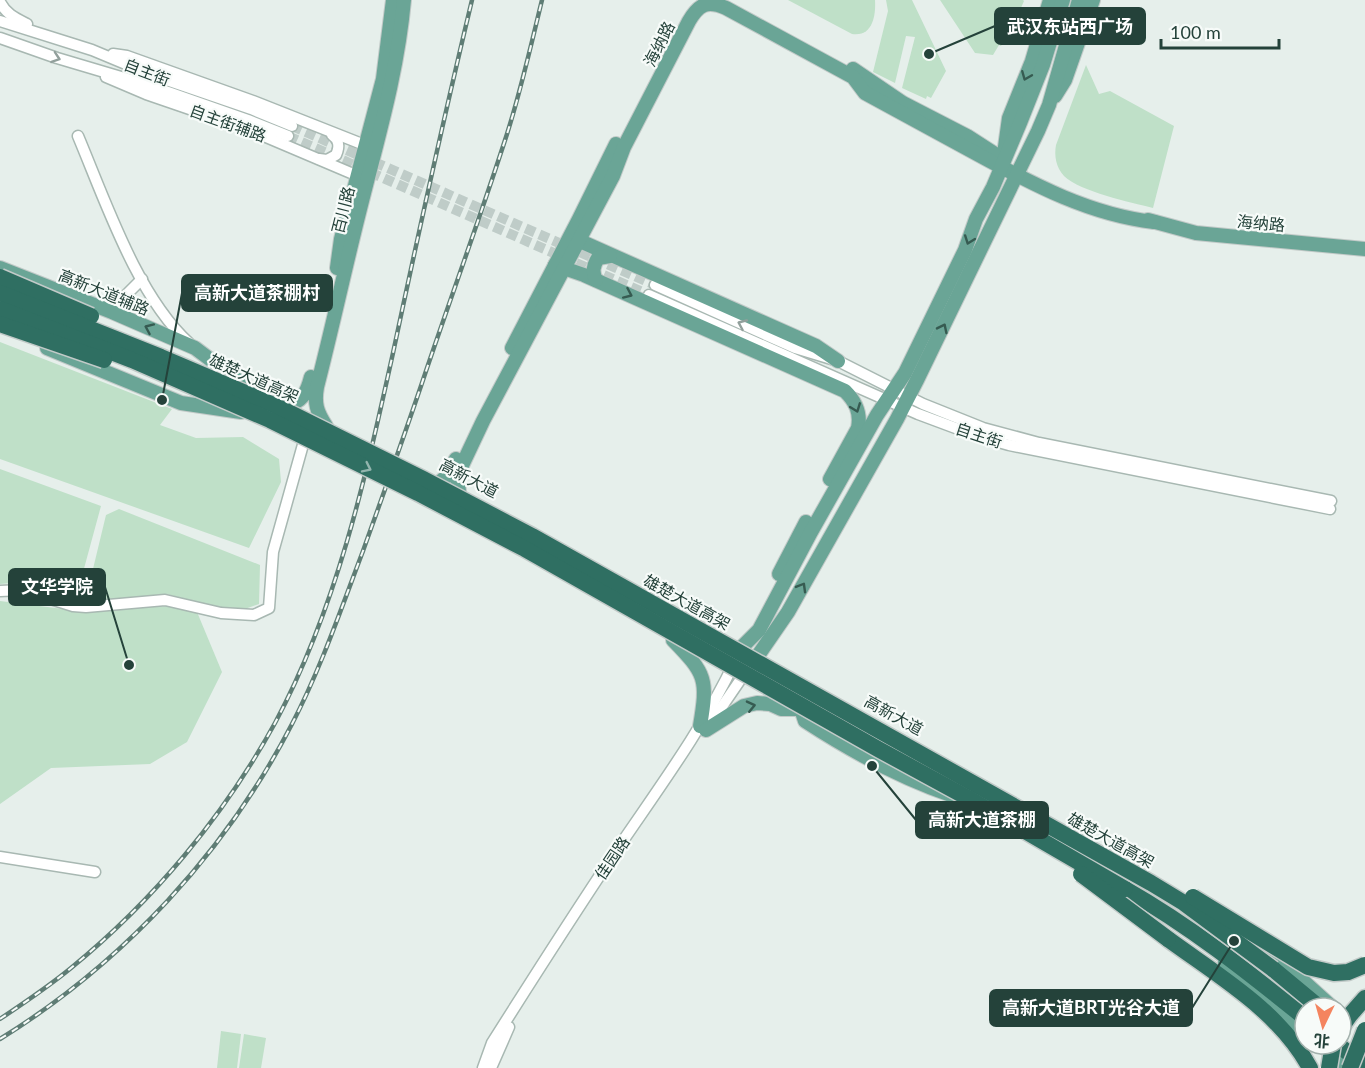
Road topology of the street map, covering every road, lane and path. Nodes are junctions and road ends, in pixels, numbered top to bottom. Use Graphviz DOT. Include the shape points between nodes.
graph roads {
  1 [pos="393,0"];
  2 [pos="404,0"];
  3 [pos="693,0"];
  4 [pos="723,0"];
  5 [pos="1050,0"];
  6 [pos="1063,0"];
  7 [pos="1079,0"];
  8 [pos="1093,0"];
  9 [pos="0,2"];
  10 [pos="0,21"];
  11 [pos="51,36"];
  12 [pos="0,38"];
  13 [pos="0,45"];
  14 [pos="27,47"];
  15 [pos="92,50"];
  16 [pos="87,68"];
  17 [pos="1049,105"];
  18 [pos="328,132"];
  19 [pos="78,136"];
  20 [pos="371,148"];
  21 [pos="319,159"];
  22 [pos="1002,163"];
  23 [pos="1017,171"];
  24 [pos="363,178"];
  25 [pos="575,238"];
  26 [pos="1365,249"];
  27 [pos="610,256"];
  28 [pos="559,267"];
  29 [pos="0,268"];
  30 [pos="0,277"];
  31 [pos="142,279"];
  32 [pos="596,280"];
  33 [pos="0,287"];
  34 [pos="0,293"];
  35 [pos="107,310"];
  36 [pos="0,311"];
  37 [pos="0,324"];
  38 [pos="0,330"];
  39 [pos="195,348"];
  40 [pos="162,357"];
  41 [pos="792,357"];
  42 [pos="838,362"];
  43 [pos="829,383"];
  44 [pos="252,391"];
  45 [pos="890,395"];
  46 [pos="225,401"];
  47 [pos="906,402"];
  48 [pos="284,406"];
  49 [pos="241,412"];
  50 [pos="304,441"];
  51 [pos="324,452"];
  52 [pos="424,473"];
  53 [pos="440,482"];
  54 [pos="459,491"];
  55 [pos="414,496"];
  56 [pos="1330,505"];
  57 [pos="598,568"];
  58 [pos="587,589"];
  59 [pos="0,591"];
  60 [pos="672,640"];
  61 [pos="741,648"];
  62 [pos="757,657"];
  63 [pos="737,673"];
  64 [pos="801,709"];
  65 [pos="703,728"];
  66 [pos="995,796"];
  67 [pos="964,798"];
  68 [pos="0,857"];
  69 [pos="95,872"];
  70 [pos="1365,965"];
  71 [pos="1306,996"];
  72 [pos="1320,996"];
  73 [pos="1365,998"];
  74 [pos="1293,1008"];
  75 [pos="1353,1011"];
  76 [pos="1293,1022"];
  77 [pos="1353,1026"];
  78 [pos="1365,1030"];
  79 [pos="1353,1034"];
  80 [pos="1365,1037"];
  81 [pos="1365,1044"];
  82 [pos="1335,1056"];
  83 [pos="1351,1056"];
  84 [pos="1365,1066"];
  85 [pos="483,1068"];
  86 [pos="491,1068"];
  87 [pos="1311,1068"];
  88 [pos="1350,1068"];
  1 -- 20 [label="main road, 百川路"];
  2 -- 20 [label="main road, 百川路" via="395,67"];
  3 -- 25 [label="main road, 海纳路" via="681,17"];
  4 -- 22 [label="main road, 海纳路" via="856,71 903,104 967,136"];
  5 -- 22 [label="main road, one-way" via="1032,61 1009,118"];
  6 -- 22 [label="main road" via="1043,65"];
  7 -- 17 [label="main road"];
  8 -- 17 [label="main road" via="1065,80"];
  9 -- 11 [label="street" via="10,15"];
  10 -- 11 [label="street, 自主街"];
  11 -- 15 [label="street, 自主街"];
  12 -- 14 [label="street, 自主街"];
  13 -- 14 [label="street"];
  14 -- 16 [label="street, 自主街, one-way"];
  15 -- 16 [label="street, 自主街" via="242,106 290,131"];
  15 -- 18 [label="street, 自主街辅路" via="127,56"];
  16 -- 21 [label="street, 自主街辅路" via="117,83"];
  17 -- 23 [label="main road"];
  18 -- 20 [label="street, 自主街辅路"];
  18 -- 21 [label="street" via="337,138 338,150 332,158"];
  19 -- 31 [label="street"];
  20 -- 24 [label="main road, 百川路"];
  21 -- 24 [label="street, 自主街辅路"];
  22 -- 23 [label="main road, 海纳路"];
  22 -- 25 [label="main road, 海纳路" via="865,93 853,76 711,3 696,9 689,21 613,176"];
  22 -- 45 [label="main road, one-way" via="965,250 905,373"];
  23 -- 26 [label="main road, 海纳路" via="1040,187 1131,219 1196,233"];
  47 -- 23 [label="main road, one-way"];
  24 -- 48 [label="main road, 百川路" via="341,239 334,288 308,391 295,404"];
  24 -- 48 [label="main road, 百川路" via="316,395 318,414 330,428"];
  25 -- 27 [label="main road"];
  25 -- 28 [label="main road, 海纳路"];
  27 -- 32 [label="main road" via="598,258 595,263"];
  27 -- 42 [label="main road" via="816,346"];
  28 -- 32 [label="main road"];
  28 -- 53 [label="main road, 海纳路" via="464,445"];
  28 -- 54 [label="main road, 海纳路" via="457,476"];
  29 -- 35 [label="main road, 高新大道辅路"];
  30 -- 40 [label="highway, bridge" via="107,323"];
  31 -- 35 [label="street"];
  31 -- 39 [label="street" via="172,328"];
  32 -- 43 [label="main road, one-way"];
  33 -- 44 [label="main road"];
  34 -- 40 [label="highway, 雄楚大道高架, bridge"];
  39 -- 35 [label="main road, 高新大道辅路, one-way"];
  36 -- 46 [label="highway, 雄楚大道高架, bridge" via="132,360"];
  36 -- 49 [label="main road"];
  37 -- 46 [label="highway, bridge"];
  38 -- 49 [label="main road" via="180,403"];
  39 -- 44 [label="main road, 高新大道辅路"];
  40 -- 66 [label="highway, 雄楚大道高架, bridge" via="276,406 532,536"];
  42 -- 41 [label="street, 自主街, one-way" via="652,290"];
  41 -- 43 [label="street"];
  41 -- 45 [label="street, 自主街"];
  42 -- 45 [label="street, 自主街"];
  43 -- 61 [label="main road, one-way" via="852,398 858,409 858,428"];
  44 -- 48 [label="main road"];
  45 -- 47 [label="street, 自主街"];
  45 -- 61 [label="main road" via="759,630"];
  46 -- 67 [label="highway, 雄楚大道高架, one-way, bridge" via="525,549"];
  47 -- 56 [label="street, 自主街" via="977,436 1009,445"];
  62 -- 47 [label="main road, one-way" via="788,612"];
  49 -- 50 [label="main road"];
  50 -- 51 [label="main road"];
  50 -- 59 [label="street" via="273,552 269,608 254,615 220,613 165,600 86,607 22,590"];
  52 -- 53 [label="main road, 高新大道"];
  53 -- 54 [label="main road, 高新大道"];
  54 -- 57 [label="main road, 高新大道"];
  55 -- 58 [label="main road"];
  57 -- 58 [label="main road" via="605,586"];
  57 -- 61 [label="main road, 高新大道"];
  58 -- 60 [label="main road"];
  60 -- 63 [label="main road"];
  60 -- 65 [label="main road" via="700,672 705,692"];
  61 -- 62 [label="main road, 高新大道"];
  61 -- 63 [label="street, 佳园路"];
  62 -- 63 [label="street, 佳园路"];
  62 -- 72 [label="main road, 高新大道" via="1182,897 1281,961"];
  63 -- 64 [label="main road"];
  63 -- 65 [label="street, 佳园路"];
  65 -- 64 [label="main road, one-way" via="757,703"];
  64 -- 67 [label="main road"];
  65 -- 85 [label="street, 佳园路" via="592,886 492,1042"];
  65 -- 86 [label="street, 佳园路" via="538,980 505,1033"];
  66 -- 70 [label="highway, bridge" via="1097,840 1308,967 1334,973"];
  66 -- 71 [label="highway, 雄楚大道高架, bridge" via="1184,903"];
  67 -- 74 [label="highway, 雄楚大道高架, bridge" via="1167,913"];
  67 -- 76 [label="main road" via="1190,936"];
  67 -- 87 [label="highway, bridge" via="1070,866 1250,1000 1283,1028"];
  68 -- 69 [label="street"];
  73 -- 75 [label="highway, bridge"];
  77 -- 80 [label="main road"];
  78 -- 88 [label="highway, bridge"];
  79 -- 81 [label="highway, bridge"];
  82 -- 88 [label="main road"];
  83 -- 84 [label="highway"];
}
